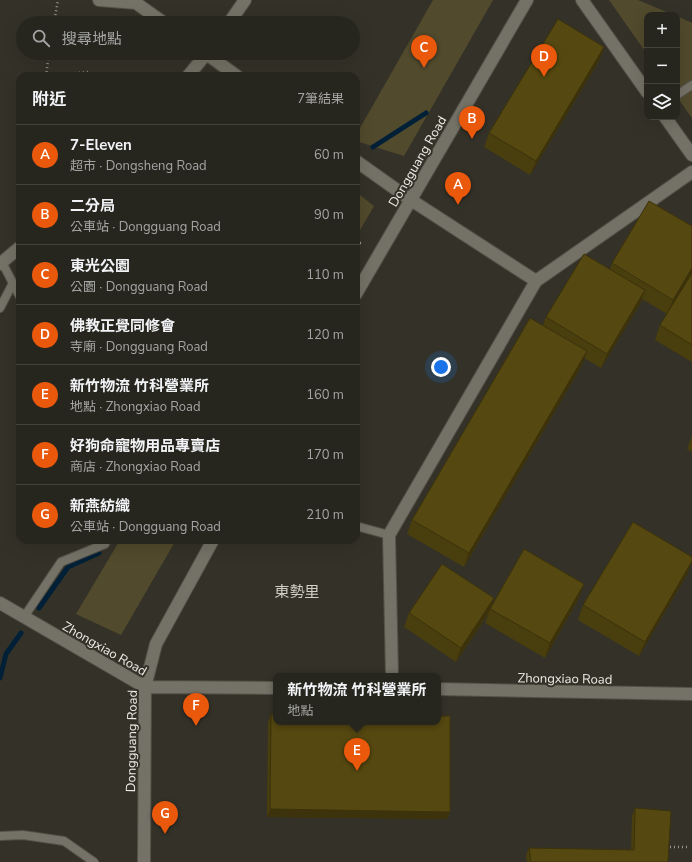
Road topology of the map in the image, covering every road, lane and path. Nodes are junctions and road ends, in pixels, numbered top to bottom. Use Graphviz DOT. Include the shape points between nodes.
graph roads {
  1 [pos="58,0"];
  2 [pos="99,0"];
  3 [pos="245,0"];
  4 [pos="527,0"];
  5 [pos="582,0"];
  6 [pos="135,1"];
  7 [pos="55,16"];
  8 [pos="155,16"];
  9 [pos="233,16"];
  10 [pos="47,60"];
  11 [pos="201,60"];
  12 [pos="215,60"];
  13 [pos="45,72"];
  14 [pos="191,72"];
  15 [pos="232,72"];
  16 [pos="692,85"];
  17 [pos="644,88"];
  18 [pos="680,93"];
  19 [pos="667,120"];
  20 [pos="692,155"];
  21 [pos="360,164"];
  22 [pos="692,172"];
  23 [pos="411,200"];
  24 [pos="16,250"];
  25 [pos="1,263"];
  26 [pos="536,281"];
  27 [pos="13,283"];
  28 [pos="360,287"];
  29 [pos="16,289"];
  30 [pos="0,308"];
  31 [pos="360,527"];
  32 [pos="389,535"];
  33 [pos="105,544"];
  34 [pos="210,544"];
  35 [pos="0,603"];
  36 [pos="24,617"];
  37 [pos="392,673"];
  38 [pos="145,688"];
  39 [pos="273,688"];
  40 [pos="441,689"];
  41 [pos="692,694"];
  42 [pos="0,836"];
  43 [pos="688,847"];
  44 [pos="666,848"];
  45 [pos="94,862"];
  46 [pos="144,862"];
  1 -- 7 [label="path"];
  2 -- 6 [label="street"];
  3 -- 9 [label="street"];
  4 -- 23 [label="street, Dongguang Road"];
  5 -- 17 [label="street"];
  6 -- 8 [label="street"];
  10 -- 13 [label="path"];
  11 -- 14 [label="street"];
  12 -- 15 [label="street"];
  16 -- 18 [label="lane"];
  19 -- 20 [label="street"];
  21 -- 23 [label="street"];
  22 -- 26 [label="street"];
  23 -- 26 [label="street"];
  23 -- 28 [label="street, Dongguang Road"];
  24 -- 25 [label="street"];
  25 -- 27 [label="lane"];
  26 -- 32 [label="street"];
  27 -- 29 [label="lane"];
  27 -- 30 [label="lane"];
  31 -- 32 [label="lane"];
  32 -- 37 [label="street"];
  33 -- 36 [label="lane" via="62,562"];
  34 -- 38 [label="street, Dongguang Road" via="156,644"];
  35 -- 36 [label="street, Zhongxiao Road"];
  36 -- 38 [label="street, Zhongxiao Road"];
  38 -- 39 [label="street, Zhongxiao Road"];
  38 -- 46 [label="street, Dongguang Road"];
  40 -- 41 [label="street, Zhongxiao Road"];
  42 -- 45 [label="lane" via="22,835 64,841"];
  43 -- 44 [label="path"];
}
